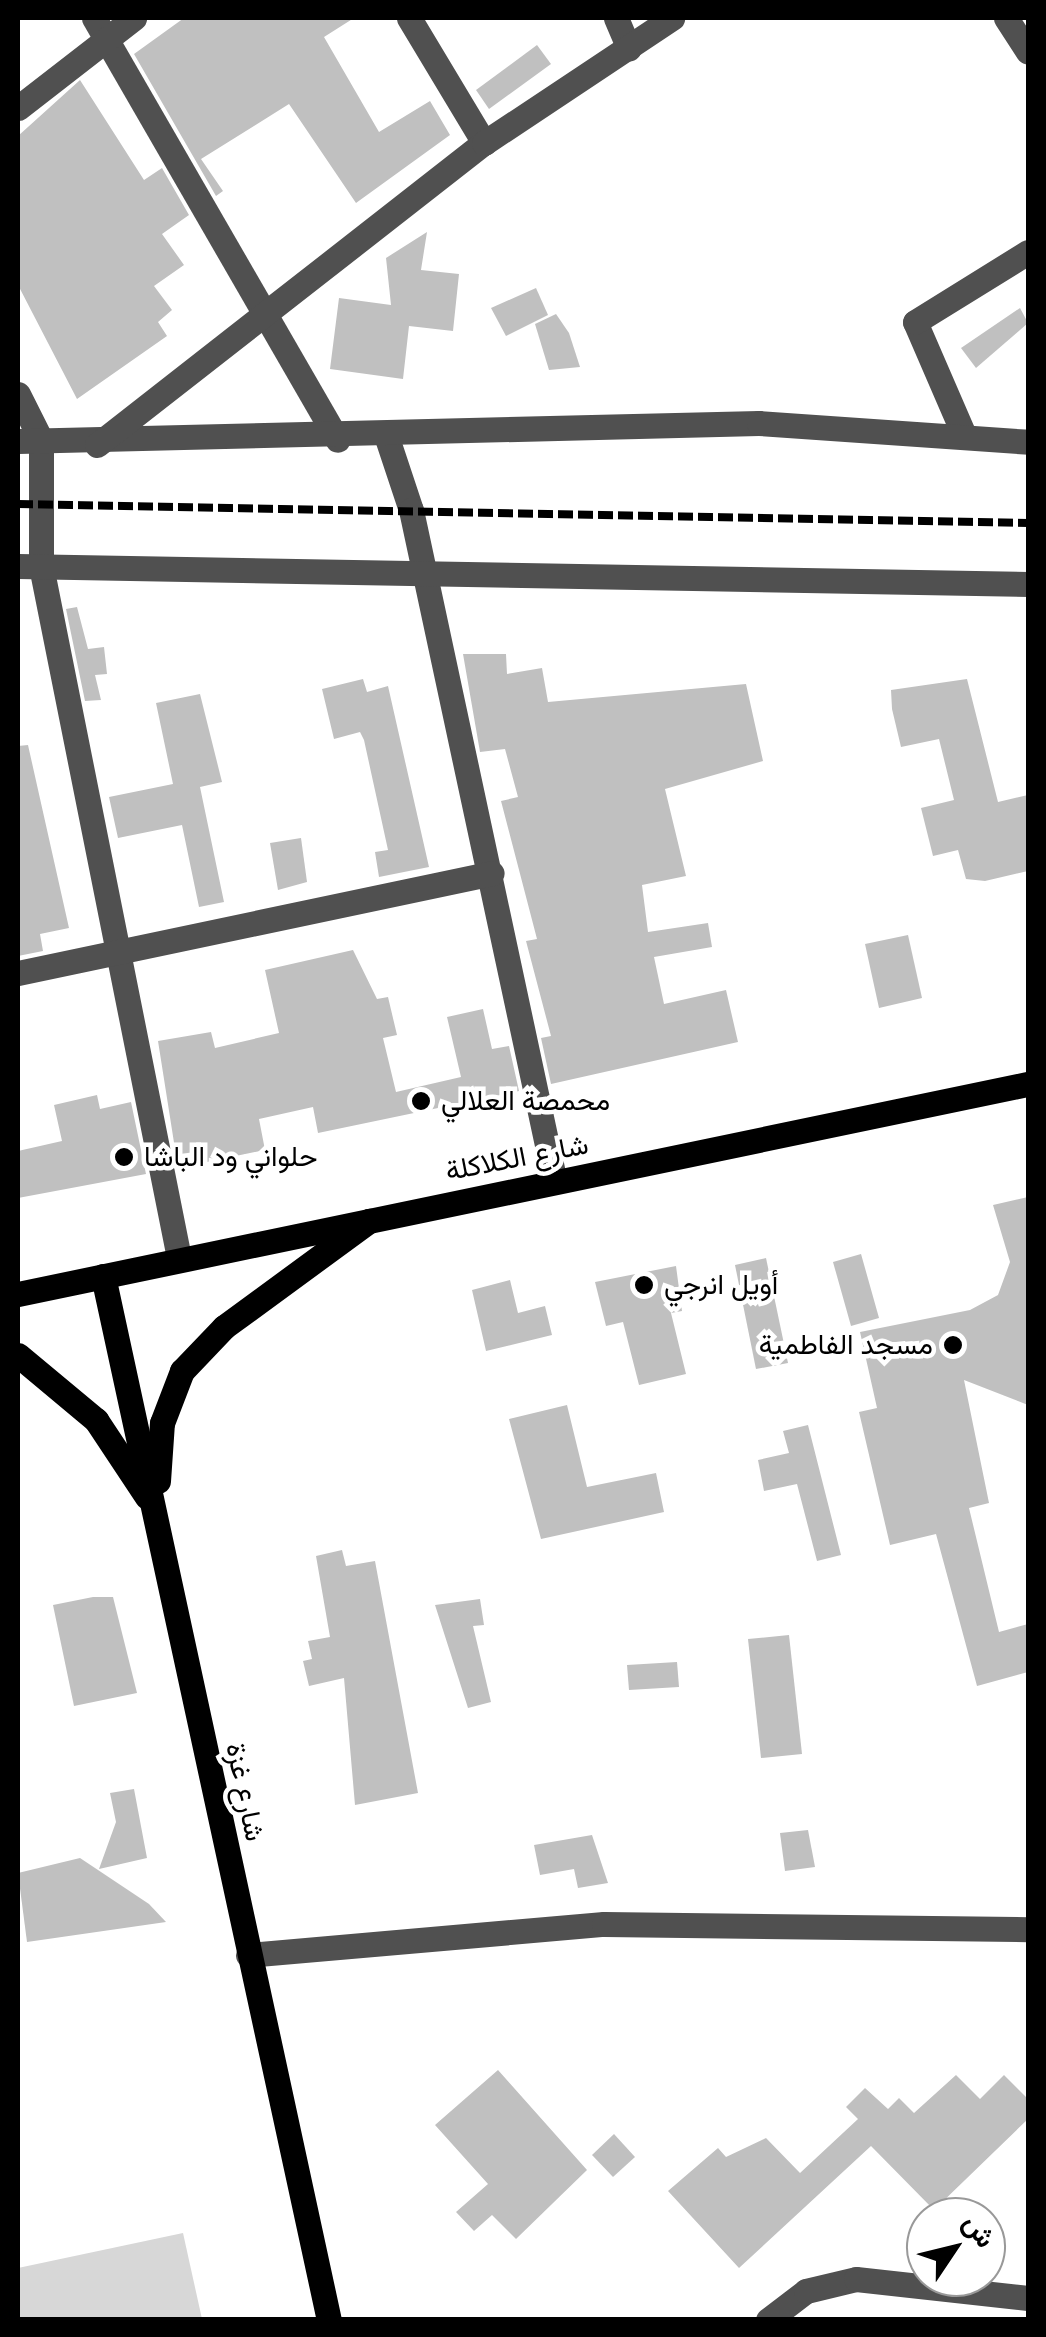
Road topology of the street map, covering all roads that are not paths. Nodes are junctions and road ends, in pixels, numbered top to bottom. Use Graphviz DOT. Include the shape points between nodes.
graph roads {
  1 [pos="134,18"];
  2 [pos="410,18"];
  3 [pos="616,18"];
  4 [pos="672,18"];
  5 [pos="1006,18"];
  6 [pos="100,27"];
  7 [pos="629,48"];
  8 [pos="1028,52"];
  9 [pos="18,108"];
  10 [pos="484,143"];
  11 [pos="1028,252"];
  12 [pos="260,310"];
  13 [pos="18,394"];
  14 [pos="964,436"];
  15 [pos="387,438"];
  16 [pos="29,440"];
  17 [pos="338,440"];
  18 [pos="1028,442"];
  19 [pos="97,445"];
  20 [pos="29,566"];
  21 [pos="424,574"];
  22 [pos="1028,584"];
  23 [pos="492,873"];
  24 [pos="124,951"];
  25 [pos="18,973"];
  26 [pos="1028,1084"];
  27 [pos="555,1182"];
  28 [pos="378,1215"];
  29 [pos="179,1258"];
  30 [pos="104,1276"];
  31 [pos="18,1294"];
  32 [pos="18,1355"];
  33 [pos="156,1511"];
  34 [pos="1028,1929"];
  35 [pos="248,1954"];
  36 [pos="1028,2298"];
  37 [pos="328,2320"];
  38 [pos="768,2320"];
  1 -- 6 [label="street"];
  2 -- 10 [label="street"];
  3 -- 7 [label="street"];
  4 -- 7 [label="street"];
  5 -- 8 [label="street"];
  6 -- 9 [label="street"];
  6 -- 12 [label="street"];
  7 -- 10 [label="street"];
  10 -- 12 [label="street"];
  11 -- 14 [label="street" via="915,322"];
  12 -- 17 [label="street"];
  12 -- 19 [label="street"];
  13 -- 16 [label="street"];
  14 -- 15 [label="street" via="759,423"];
  14 -- 18 [label="street"];
  15 -- 17 [label="street"];
  15 -- 21 [label="street"];
  16 -- 19 [label="street"];
  16 -- 20 [label="street"];
  17 -- 19 [label="street"];
  20 -- 21 [label="street"];
  20 -- 24 [label="street"];
  21 -- 22 [label="street"];
  21 -- 23 [label="street"];
  23 -- 24 [label="street"];
  23 -- 27 [label="street"];
  24 -- 25 [label="street"];
  24 -- 29 [label="street"];
  26 -- 27 [label="main road, شارع الكلاكلة"];
  27 -- 28 [label="main road, شارع الكلاكلة"];
  28 -- 29 [label="main road, شارع الكلاكلة"];
  28 -- 33 [label="main road" via="224,1327 182,1371 162,1423"];
  29 -- 30 [label="main road, شارع الكلاكلة"];
  30 -- 31 [label="main road, شارع الكلاكلة"];
  30 -- 33 [label="main road, شارع غزة"];
  32 -- 33 [label="main road" via="96,1420"];
  33 -- 35 [label="main road, شارع غزة"];
  34 -- 35 [label="street" via="604,1924"];
  35 -- 37 [label="main road, شارع غزة"];
  36 -- 38 [label="street" via="856,2279 806,2291"];
}
